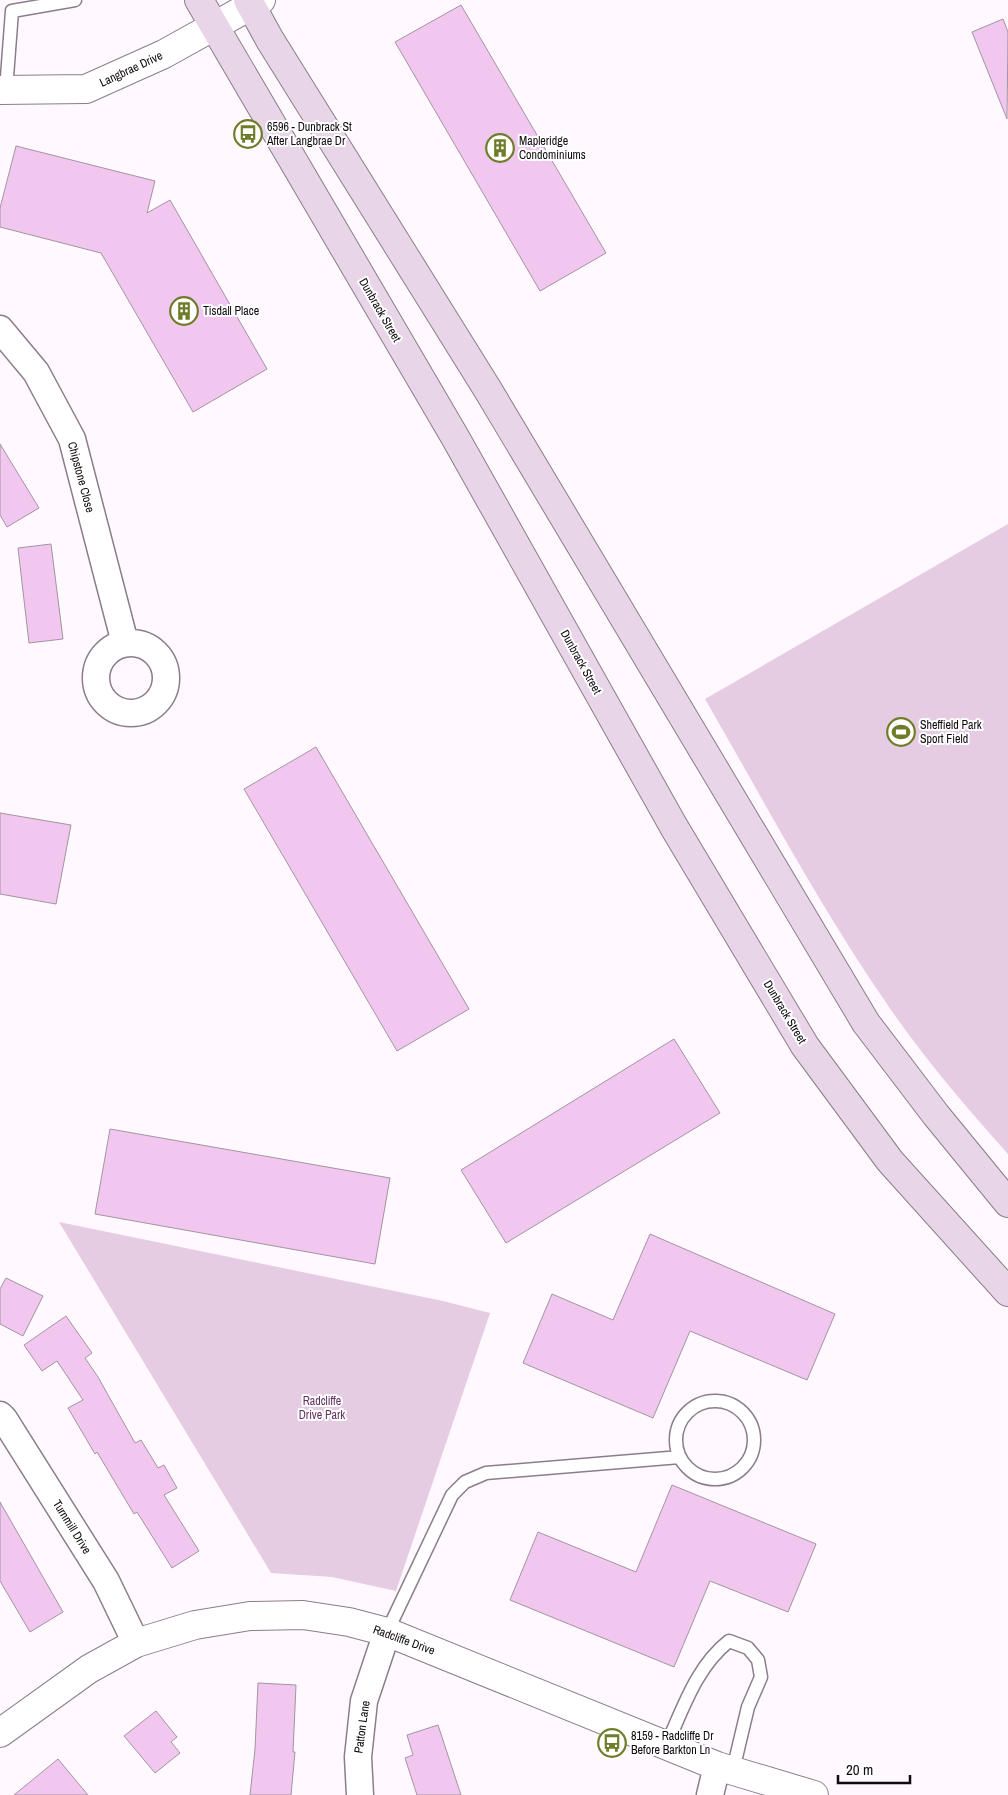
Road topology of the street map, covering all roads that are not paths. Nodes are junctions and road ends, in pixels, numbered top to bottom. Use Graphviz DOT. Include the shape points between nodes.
graph roads {
  1 [pos="75,0"];
  2 [pos="199,0"];
  3 [pos="253,2"];
  4 [pos="6,10"];
  5 [pos="214,26"];
  6 [pos="3,90"];
  7 [pos="0,328"];
  8 [pos="125,643"];
  9 [pos="1008,1203"];
  10 [pos="1008,1292"];
  11 [pos="0,1415"];
  12 [pos="680,1457"];
  13 [pos="387,1632"];
  14 [pos="136,1643"];
  15 [pos="0,1733"];
  16 [pos="666,1746"];
  17 [pos="725,1768"];
  18 [pos="360,1795"];
  19 [pos="710,1795"];
  20 [pos="814,1795"];
  1 -- 4 [label="lane"];
  2 -- 5 [label="main road, Dunbrack Street"];
  3 -- 5 [label="street, Langbrae Drive"];
  3 -- 9 [label="main road" via="270,40 488,390 866,1023"];
  4 -- 6 [label="lane"];
  5 -- 6 [label="street, Langbrae Drive" via="164,54 86,89"];
  5 -- 10 [label="main road, Dunbrack Street" via="455,437 674,827 805,1046 890,1162"];
  7 -- 8 [label="street, Chipstone Close" via="36,372 72,439"];
  11 -- 14 [label="street, Turnmill Drive" via="106,1580"];
  12 -- 12 [label="lane" via="687,1467 702,1476 720,1478 732,1475 750,1459 754,1435 751,1423 734,1406 716,1402 699,1405 681,1421 676,1445"];
  12 -- 13 [label="lane" via="486,1473 465,1482 452,1495"];
  13 -- 14 [label="street, Radcliffe Drive" via="303,1615 250,1616 195,1625"];
  13 -- 16 [label="street, Radcliffe Drive"];
  13 -- 18 [label="street, Patton Lane" via="364,1701 358,1757"];
  14 -- 15 [label="street, Radcliffe Drive" via="89,1669"];
  16 -- 17 [label="street, Radcliffe Drive"];
  16 -- 17 [label="lane" via="702,1670 717,1650 728,1641 748,1648 758,1660 761,1676"];
  17 -- 19 [label="street"];
  17 -- 20 [label="street, Radcliffe Drive"];
}
